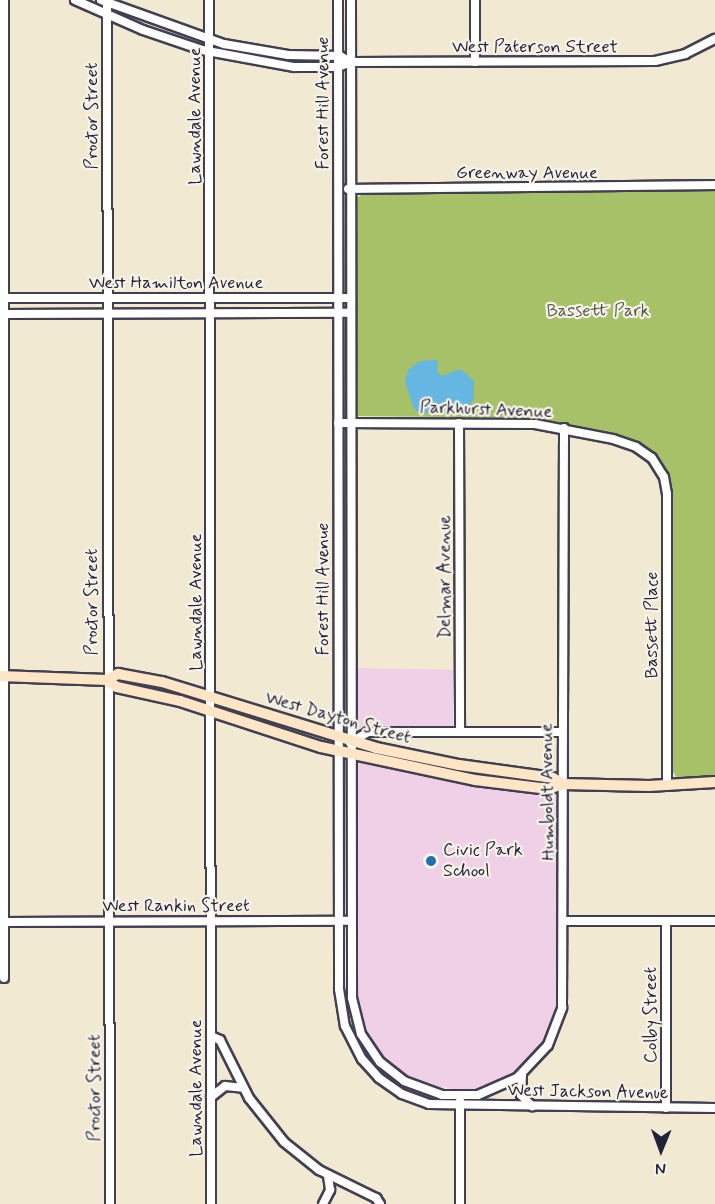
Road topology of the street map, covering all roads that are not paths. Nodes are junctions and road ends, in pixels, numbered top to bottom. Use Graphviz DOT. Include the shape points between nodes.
graph roads {
  1 [pos="4,0"];
  2 [pos="75,0"];
  3 [pos="209,0"];
  4 [pos="338,0"];
  5 [pos="351,0"];
  6 [pos="475,0"];
  7 [pos="105,1"];
  8 [pos="107,15"];
  9 [pos="715,39"];
  10 [pos="210,40"];
  11 [pos="210,52"];
  12 [pos="338,56"];
  13 [pos="351,62"];
  14 [pos="476,62"];
  15 [pos="338,67"];
  16 [pos="715,185"];
  17 [pos="338,189"];
  18 [pos="351,189"];
  19 [pos="2,298"];
  20 [pos="107,298"];
  21 [pos="210,298"];
  22 [pos="338,298"];
  23 [pos="351,298"];
  24 [pos="107,313"];
  25 [pos="210,313"];
  26 [pos="351,313"];
  27 [pos="2,314"];
  28 [pos="339,314"];
  29 [pos="338,423"];
  30 [pos="351,423"];
  31 [pos="459,423"];
  32 [pos="564,428"];
  33 [pos="659,467"];
  34 [pos="339,580"];
  35 [pos="352,580"];
  36 [pos="2,676"];
  37 [pos="107,680"];
  38 [pos="339,680"];
  39 [pos="352,680"];
  40 [pos="211,696"];
  41 [pos="211,711"];
  42 [pos="460,732"];
  43 [pos="562,732"];
  44 [pos="339,738"];
  45 [pos="352,741"];
  46 [pos="339,752"];
  47 [pos="352,754"];
  48 [pos="464,766"];
  49 [pos="462,778"];
  50 [pos="715,782"];
  51 [pos="563,784"];
  52 [pos="667,786"];
  53 [pos="339,864"];
  54 [pos="351,864"];
  55 [pos="109,921"];
  56 [pos="210,921"];
  57 [pos="339,921"];
  58 [pos="351,921"];
  59 [pos="563,921"];
  60 [pos="666,921"];
  61 [pos="715,921"];
  62 [pos="2,922"];
  63 [pos="4,978"];
  64 [pos="211,1036"];
  65 [pos="522,1075"];
  66 [pos="243,1088"];
  67 [pos="211,1097"];
  68 [pos="460,1097"];
  69 [pos="460,1107"];
  70 [pos="534,1107"];
  71 [pos="666,1108"];
  72 [pos="715,1108"];
  73 [pos="328,1175"];
  74 [pos="110,1204"];
  75 [pos="211,1204"];
  76 [pos="322,1204"];
  77 [pos="380,1204"];
  78 [pos="460,1204"];
  1 -- 19 [label="street"];
  2 -- 8 [label="street, West Paterson Street"];
  3 -- 10 [label="street, Lawndale Avenue"];
  4 -- 12 [label="street, Forest Hill Avenue"];
  5 -- 13 [label="street, Forest Hill Avenue"];
  6 -- 14 [label="street"];
  7 -- 8 [label="street, Proctor Street"];
  7 -- 10 [label="street, West Paterson Street"];
  8 -- 11 [label="street, West Paterson Street"];
  8 -- 20 [label="street, Proctor Street"];
  9 -- 14 [label="street, West Paterson Street" via="685,54 655,61"];
  10 -- 11 [label="street, Lawndale Avenue"];
  10 -- 12 [label="street, West Paterson Street" via="277,53"];
  11 -- 15 [label="street, West Paterson Street" via="275,65"];
  11 -- 21 [label="street, Lawndale Avenue"];
  12 -- 13 [label="street, West Paterson Street"];
  12 -- 15 [label="street, Forest Hill Avenue"];
  13 -- 14 [label="street, West Paterson Street"];
  13 -- 15 [label="street, West Paterson Street"];
  13 -- 18 [label="street, Forest Hill Avenue"];
  15 -- 17 [label="street, Forest Hill Avenue"];
  16 -- 18 [label="street, Greenway Avenue"];
  17 -- 18 [label="street, Greenway Avenue"];
  17 -- 22 [label="street, Forest Hill Avenue"];
  18 -- 23 [label="street, Forest Hill Avenue"];
  19 -- 20 [label="street, West Hamilton Avenue"];
  19 -- 27 [label="street"];
  20 -- 21 [label="street, West Hamilton Avenue"];
  20 -- 24 [label="street, Proctor Street"];
  21 -- 22 [label="street, West Hamilton Avenue"];
  21 -- 25 [label="street, Lawndale Avenue"];
  22 -- 23 [label="street, West Hamilton Avenue"];
  22 -- 28 [label="street, Forest Hill Avenue"];
  23 -- 26 [label="street, Forest Hill Avenue"];
  24 -- 25 [label="street, West Hamilton Avenue"];
  24 -- 27 [label="street, West Hamilton Avenue"];
  24 -- 37 [label="street, Proctor Street"];
  25 -- 28 [label="street, West Hamilton Avenue"];
  25 -- 40 [label="street, Lawndale Avenue"];
  26 -- 28 [label="street, West Hamilton Avenue"];
  26 -- 30 [label="street, Forest Hill Avenue"];
  27 -- 36 [label="street"];
  28 -- 29 [label="street, Forest Hill Avenue"];
  29 -- 30 [label="street, Parkhurst Avenue"];
  29 -- 34 [label="street, Forest Hill Avenue"];
  30 -- 31 [label="street, Parkhurst Avenue"];
  30 -- 35 [label="street, Forest Hill Avenue"];
  31 -- 32 [label="street, Parkhurst Avenue"];
  31 -- 42 [label="street, Delmar Avenue"];
  32 -- 33 [label="street, Parkhurst Avenue" via="630,444"];
  32 -- 43 [label="street, Humboldt Avenue"];
  33 -- 52 [label="street, Bassett Place" via="667,501"];
  34 -- 35 [label="street"];
  34 -- 38 [label="street, Forest Hill Avenue"];
  35 -- 39 [label="street, Forest Hill Avenue"];
  36 -- 37 [label="street, West Dayton Street"];
  36 -- 62 [label="street"];
  37 -- 40 [label="street, West Dayton Street" via="115,674 125,675"];
  37 -- 41 [label="street, West Dayton Street" via="117,687"];
  37 -- 55 [label="street, Proctor Street"];
  38 -- 39 [label="street"];
  38 -- 44 [label="street, Forest Hill Avenue"];
  39 -- 45 [label="street, Forest Hill Avenue"];
  40 -- 41 [label="street, Lawndale Avenue"];
  40 -- 44 [label="street, West Dayton Street"];
  41 -- 46 [label="street, West Dayton Street"];
  41 -- 56 [label="street, Lawndale Avenue"];
  42 -- 43 [label="street"];
  42 -- 45 [label="street" via="368,732"];
  43 -- 51 [label="street, Humboldt Avenue"];
  44 -- 45 [label="street, West Dayton Street"];
  44 -- 46 [label="street, Forest Hill Avenue"];
  45 -- 46 [label="street"];
  45 -- 47 [label="street, Forest Hill Avenue"];
  45 -- 48 [label="street, West Dayton Street"];
  46 -- 47 [label="street, West Dayton Street"];
  46 -- 53 [label="street, Forest Hill Avenue"];
  47 -- 49 [label="street, West Dayton Street"];
  47 -- 54 [label="street, Forest Hill Avenue"];
  48 -- 49 [label="street"];
  48 -- 51 [label="street, West Dayton Street" via="549,777"];
  49 -- 51 [label="street, West Dayton Street" via="548,789"];
  50 -- 52 [label="street, West Dayton Street"];
  51 -- 52 [label="street, West Dayton Street"];
  51 -- 59 [label="street, Humboldt Avenue"];
  53 -- 54 [label="street"];
  53 -- 57 [label="street, Forest Hill Avenue"];
  54 -- 58 [label="street, Forest Hill Avenue"];
  55 -- 56 [label="street, West Rankin Street"];
  55 -- 62 [label="street, West Rankin Street"];
  55 -- 74 [label="street, Proctor Street"];
  56 -- 57 [label="street, West Rankin Street"];
  56 -- 64 [label="street, Lawndale Avenue"];
  57 -- 58 [label="street, West Rankin Street"];
  57 -- 69 [label="street, Forest Hill Avenue" via="341,1009 349,1036 362,1059 402,1094 435,1105"];
  58 -- 68 [label="street, Forest Hill Avenue" via="352,1005 369,1048 404,1081 429,1092"];
  59 -- 60 [label="street"];
  59 -- 65 [label="street, Humboldt Avenue" via="563,1001 558,1023 544,1052"];
  60 -- 61 [label="street"];
  60 -- 71 [label="street, Colby Street"];
  62 -- 63 [label="street"];
  64 -- 66 [label="street" via="220,1040"];
  64 -- 67 [label="street, Lawndale Avenue"];
  65 -- 68 [label="street, Humboldt Avenue" via="493,1091"];
  65 -- 70 [label="street" via="521,1095"];
  66 -- 67 [label="street" via="225,1086"];
  66 -- 73 [label="street" via="284,1142"];
  67 -- 75 [label="street, Lawndale Avenue"];
  68 -- 69 [label="street"];
  69 -- 70 [label="street, West Jackson Avenue"];
  69 -- 78 [label="street"];
  70 -- 71 [label="street, West Jackson Avenue"];
  71 -- 72 [label="street, West Jackson Avenue"];
  73 -- 76 [label="street" via="331,1187"];
  73 -- 77 [label="street" via="376,1198"];
}
